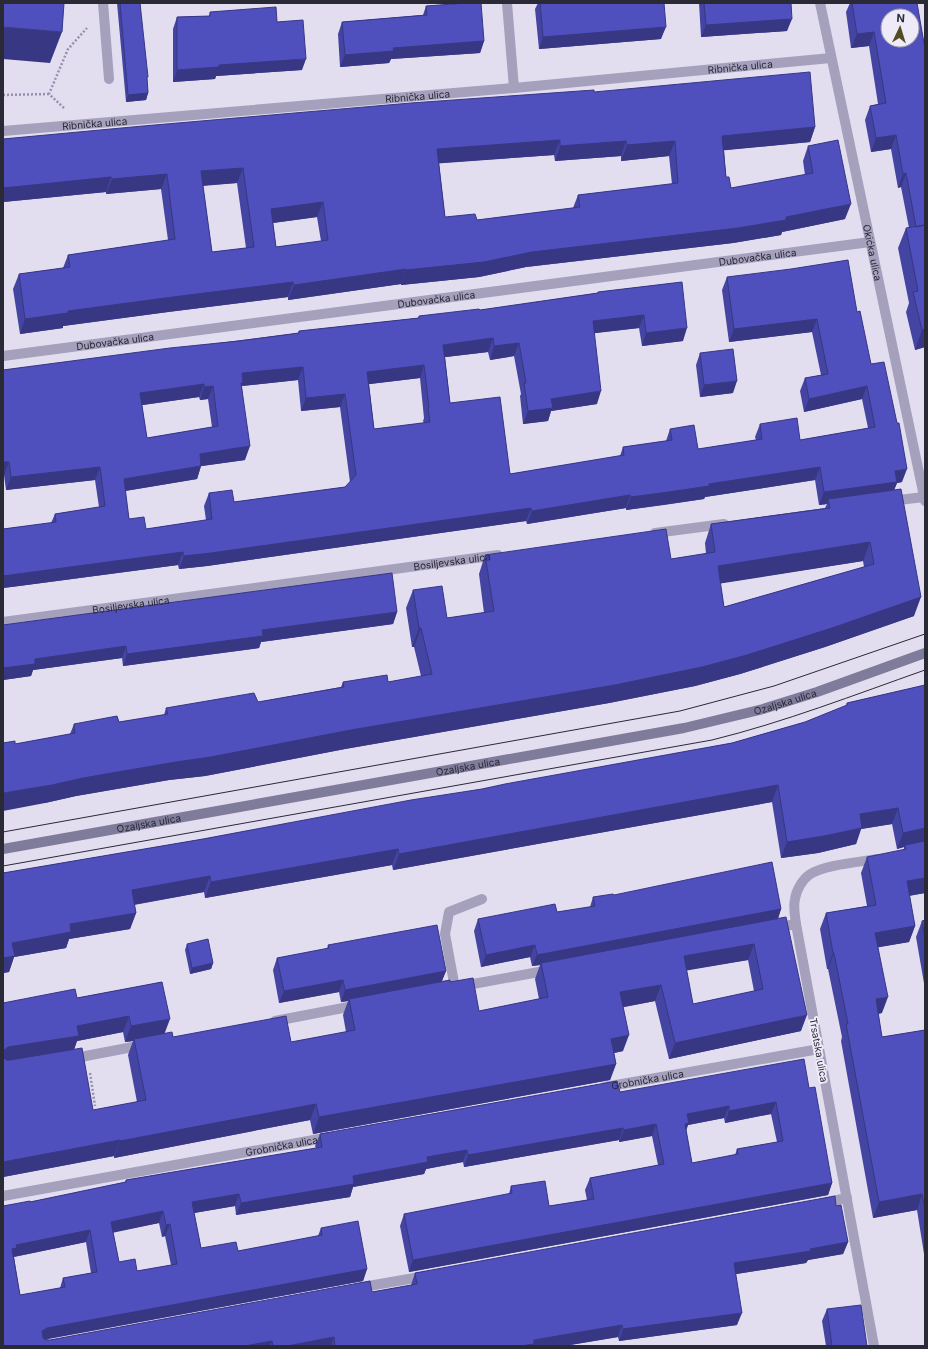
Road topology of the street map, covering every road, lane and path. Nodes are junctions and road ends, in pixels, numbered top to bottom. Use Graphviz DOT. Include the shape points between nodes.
graph roads {
  1 [pos="103,3"];
  2 [pos="507,3"];
  3 [pos="820,3"];
  4 [pos="104,20"];
  5 [pos="831,58"];
  6 [pos="109,79"];
  7 [pos="514,88"];
  8 [pos="49,94"];
  9 [pos="3,95"];
  10 [pos="66,126"];
  11 [pos="3,131"];
  12 [pos="870,242"];
  13 [pos="3,356"];
  14 [pos="925,499"];
  15 [pos="878,503"];
  16 [pos="736,522"];
  17 [pos="642,535"];
  18 [pos="508,553"];
  19 [pos="3,622"];
  20 [pos="925,653"];
  21 [pos="3,849"];
  22 [pos="887,857"];
  23 [pos="482,899"];
  24 [pos="796,924"];
  25 [pos="765,930"];
  26 [pos="563,967"];
  27 [pos="369,1004"];
  28 [pos="267,1022"];
  29 [pos="149,1044"];
  30 [pos="819,1049"];
  31 [pos="87,1056"];
  32 [pos="64,1060"];
  33 [pos="592,1090"];
  34 [pos="95,1106"];
  35 [pos="341,1135"];
  36 [pos="3,1196"];
  37 [pos="847,1198"];
  38 [pos="815,1204"];
  39 [pos="438,1274"];
  40 [pos="351,1290"];
  41 [pos="874,1346"];
  1 -- 4 [label="street"];
  2 -- 7 [label="street"];
  3 -- 5 [label="street, Okićka ulica"];
  4 -- 6 [label="street"];
  4 -- 8 [label="path" via="92,23 68,49"];
  5 -- 7 [label="street, Ribnička ulica"];
  5 -- 12 [label="street, Okićka ulica"];
  7 -- 10 [label="street, Ribnička ulica"];
  8 -- 9 [label="path"];
  8 -- 10 [label="path" via="65,109"];
  10 -- 11 [label="street, Ribnička ulica"];
  12 -- 13 [label="street, Dubovačka ulica"];
  12 -- 14 [label="street, Okićka ulica"];
  14 -- 15 [label="street"];
  16 -- 17 [label="street"];
  18 -- 19 [label="street, Bosiljevska ulica"];
  20 -- 21 [label="main road, Ozaljska ulica" via="763,709 684,728"];
  22 -- 24 [label="street, Trsatska ulica" via="833,867 808,876 800,884 795,899"];
  23 -- 26 [label="street" via="449,912 445,934 451,988"];
  24 -- 25 [label="street"];
  24 -- 30 [label="street, Trsatska ulica"];
  27 -- 28 [label="street"];
  29 -- 31 [label="street"];
  30 -- 33 [label="street, Grobnička ulica"];
  30 -- 37 [label="street, Trsatska ulica"];
  31 -- 32 [label="street"];
  31 -- 34 [label="path"];
  35 -- 36 [label="street, Grobnička ulica"];
  37 -- 38 [label="street"];
  37 -- 41 [label="street, Trsatska ulica"];
  39 -- 40 [label="street"];
}
